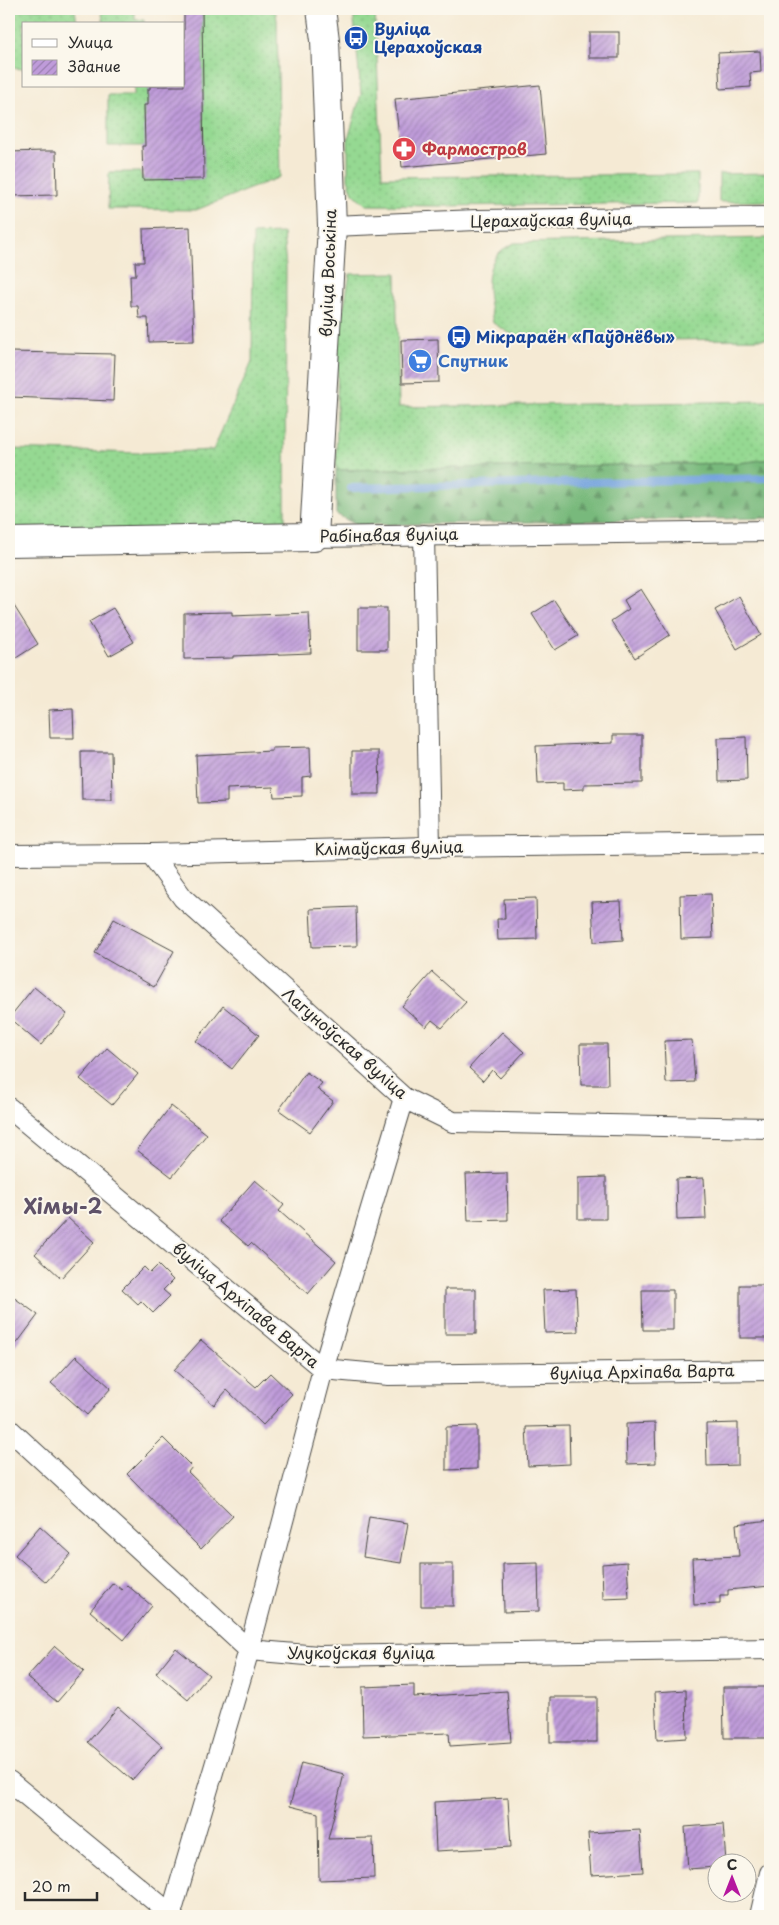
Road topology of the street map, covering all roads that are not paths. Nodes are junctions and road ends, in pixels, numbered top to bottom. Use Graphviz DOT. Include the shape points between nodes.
graph roads {
  1 [pos="321,9"];
  2 [pos="770,217"];
  3 [pos="332,226"];
  4 [pos="770,531"];
  5 [pos="424,535"];
  6 [pos="314,536"];
  7 [pos="9,542"];
  8 [pos="770,843"];
  9 [pos="430,847"];
  10 [pos="151,854"];
  11 [pos="9,855"];
  12 [pos="404,1098"];
  13 [pos="9,1108"];
  14 [pos="770,1128"];
  15 [pos="323,1369"];
  16 [pos="770,1370"];
  17 [pos="9,1429"];
  18 [pos="770,1648"];
  19 [pos="249,1650"];
  20 [pos="9,1781"];
  21 [pos="770,1874"];
  22 [pos="172,1915"];
  23 [pos="760,1916"];
  1 -- 3 [label="street, вуліца Воськіна"];
  2 -- 3 [label="street, Церахаўская вуліца" via="477,220"];
  3 -- 6 [label="street, вуліца Воськіна"];
  4 -- 5 [label="street, Рабінавая вуліца"];
  5 -- 6 [label="street, Рабінавая вуліца"];
  5 -- 9 [label="street"];
  6 -- 7 [label="street, Рабінавая вуліца"];
  8 -- 9 [label="street, Клімаўская вуліца"];
  9 -- 10 [label="street, Клімаўская вуліца"];
  10 -- 11 [label="street, Клімаўская вуліца"];
  10 -- 12 [label="street, Лагуноўская вуліца" via="183,898"];
  12 -- 14 [label="street, Лагуноўская вуліца" via="453,1122"];
  12 -- 15 [label="street"];
  13 -- 15 [label="street, вуліца Архіпава Варта"];
  15 -- 16 [label="street, вуліца Архіпава Варта" via="388,1375"];
  15 -- 19 [label="street"];
  17 -- 19 [label="street"];
  18 -- 19 [label="street, Улукоўская вуліца" via="318,1656"];
  19 -- 22 [label="street"];
  20 -- 22 [label="street"];
  21 -- 23 [label="street"];
}
